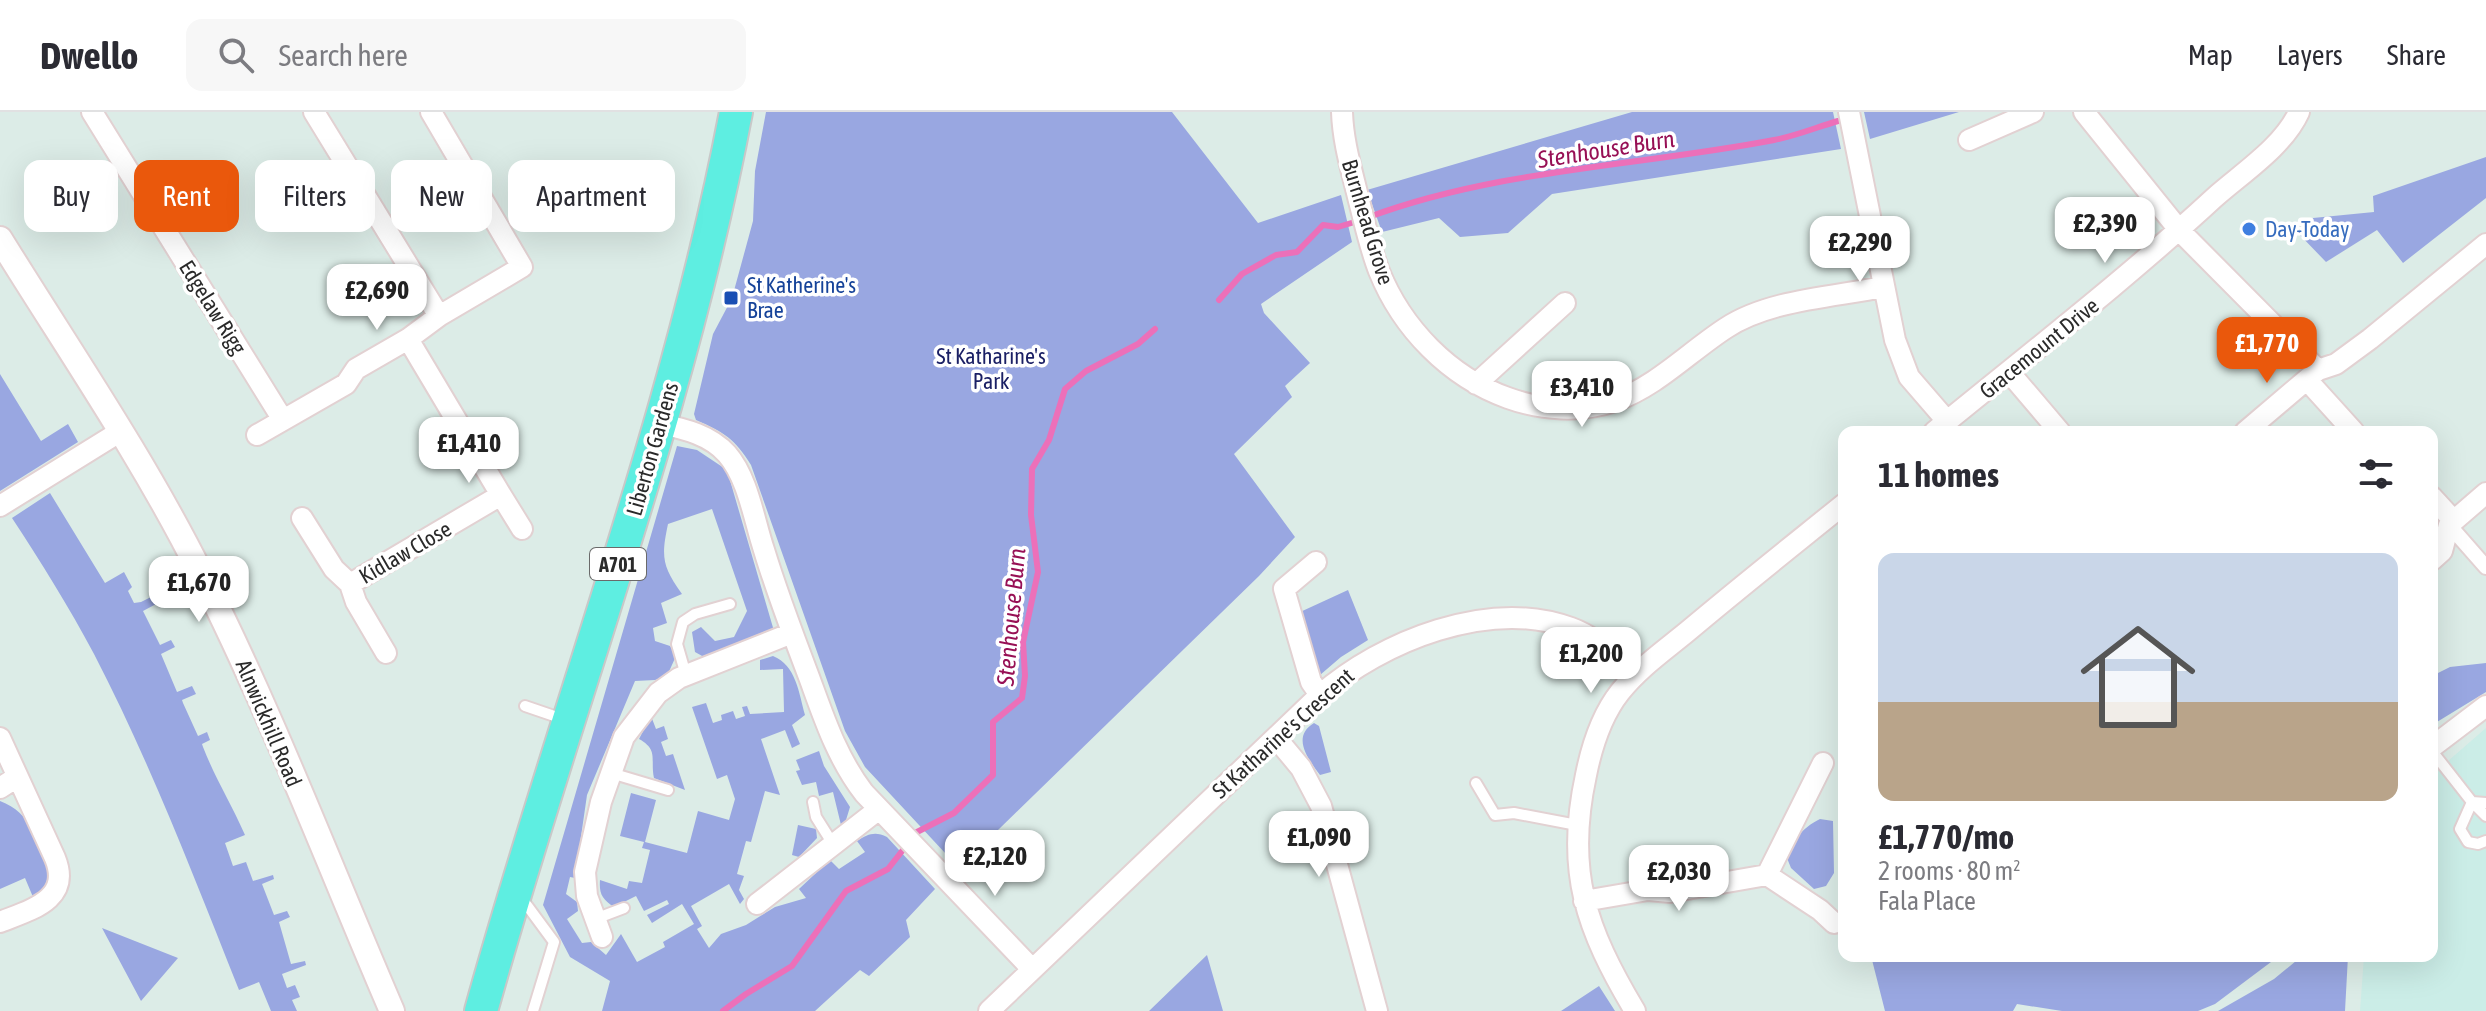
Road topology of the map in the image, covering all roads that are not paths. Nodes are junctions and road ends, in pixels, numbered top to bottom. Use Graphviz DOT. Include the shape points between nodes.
graph roads {
  1 [pos="92,112"];
  2 [pos="314,112"];
  3 [pos="431,112"];
  4 [pos="736,112"];
  5 [pos="1342,112"];
  6 [pos="1849,112"];
  7 [pos="2033,112"];
  8 [pos="2084,112"];
  9 [pos="2299,112"];
  10 [pos="1969,140"];
  11 [pos="2180,231"];
  12 [pos="0,239"];
  13 [pos="2486,244"];
  14 [pos="1883,287"];
  15 [pos="1565,303"];
  16 [pos="439,316"];
  17 [pos="408,339"];
  18 [pos="2009,372"];
  19 [pos="2312,375"];
  20 [pos="1476,384"];
  21 [pos="283,420"];
  22 [pos="661,424"];
  23 [pos="1939,426"];
  24 [pos="1941,426"];
  25 [pos="2055,426"];
  26 [pos="2252,426"];
  27 [pos="2350,426"];
  28 [pos="121,431"];
  29 [pos="257,435"];
  30 [pos="2486,493"];
  31 [pos="501,495"];
  32 [pos="2438,505"];
  33 [pos="0,506"];
  34 [pos="1838,509"];
  35 [pos="302,518"];
  36 [pos="2451,523"];
  37 [pos="522,529"];
  38 [pos="2438,555"];
  39 [pos="1316,562"];
  40 [pos="2486,567"];
  41 [pos="350,584"];
  42 [pos="730,604"];
  43 [pos="792,633"];
  44 [pos="386,653"];
  45 [pos="1637,673"];
  46 [pos="686,675"];
  47 [pos="1320,695"];
  48 [pos="525,706"];
  49 [pos="2486,706"];
  50 [pos="569,721"];
  51 [pos="0,738"];
  52 [pos="1276,738"];
  53 [pos="2438,744"];
  54 [pos="2438,757"];
  55 [pos="1823,763"];
  56 [pos="611,773"];
  57 [pos="9,783"];
  58 [pos="1476,783"];
  59 [pos="668,790"];
  60 [pos="813,802"];
  61 [pos="2472,802"];
  62 [pos="2486,803"];
  63 [pos="879,809"];
  64 [pos="2486,816"];
  65 [pos="1577,825"];
  66 [pos="2486,841"];
  67 [pos="833,844"];
  68 [pos="1767,875"];
  69 [pos="516,892"];
  70 [pos="1584,901"];
  71 [pos="757,904"];
  72 [pos="624,908"];
  73 [pos="1828,911"];
  74 [pos="0,922"];
  75 [pos="598,928"];
  76 [pos="1032,969"];
  77 [pos="392,1011"];
  78 [pos="481,1011"];
  79 [pos="533,1011"];
  80 [pos="989,1011"];
  81 [pos="1377,1011"];
  82 [pos="1635,1011"];
  1 -- 21 [label="street, Edgelaw Rigg"];
  2 -- 16 [label="street"];
  3 -- 16 [label="street" via="522,267"];
  4 -- 22 [label="main road, Liberton Gardens / A701"];
  5 -- 20 [label="street, Burnhead Grove" via="1347,154 1377,267 1395,303 1439,358"];
  6 -- 14 [label="street"];
  7 -- 10 [label="street"];
  8 -- 11 [label="street"];
  9 -- 11 [label="street, Gracemount Drive" via="2269,149"];
  11 -- 18 [label="street, Gracemount Drive"];
  11 -- 19 [label="street"];
  12 -- 28 [label="street, Alnwickhill Road"];
  13 -- 19 [label="street" via="2359,348"];
  14 -- 20 [label="street, Burnhead Grove" via="1795,303 1743,319 1613,402 1532,407"];
  14 -- 23 [label="street" via="1909,377"];
  15 -- 20 [label="street"];
  16 -- 17 [label="street"];
  17 -- 21 [label="street" via="356,369 346,384"];
  17 -- 31 [label="street"];
  18 -- 24 [label="street, Gracemount Drive"];
  18 -- 25 [label="street"];
  19 -- 26 [label="street"];
  19 -- 27 [label="street"];
  21 -- 29 [label="street"];
  22 -- 43 [label="street" via="710,440 737,468"];
  22 -- 50 [label="main road, Liberton Gardens / A701"];
  28 -- 33 [label="street"];
  28 -- 77 [label="street, Alnwickhill Road" via="226,624"];
  30 -- 36 [label="street"];
  31 -- 37 [label="street"];
  31 -- 41 [label="street, Kidlaw Close"];
  32 -- 36 [label="street"];
  34 -- 45 [label="street"];
  35 -- 41 [label="street, Kidlaw Close" via="334,569"];
  36 -- 38 [label="street"];
  36 -- 40 [label="street"];
  39 -- 47 [label="street" via="1284,589 1307,670"];
  41 -- 44 [label="street, Kidlaw Close"];
  42 -- 46 [label="lane" via="683,622 677,644"];
  43 -- 46 [label="street"];
  43 -- 63 [label="street" via="849,774"];
  45 -- 47 [label="street, St Katharine's Crescent" via="1573,629 1516,618 1417,637 1362,662"];
  45 -- 65 [label="street" via="1596,733"];
  46 -- 56 [label="street" via="658,693 639,715"];
  47 -- 52 [label="street, St Katharine's Crescent"];
  48 -- 50 [label="lane"];
  49 -- 53 [label="street"];
  50 -- 69 [label="main road, Liberton Gardens / A701"];
  51 -- 57 [label="street"];
  52 -- 76 [label="street, St Katharine's Crescent"];
  52 -- 81 [label="street" via="1301,768 1321,806"];
  54 -- 61 [label="lane"];
  55 -- 68 [label="street" via="1813,804"];
  56 -- 59 [label="lane"];
  56 -- 75 [label="street" via="585,872"];
  57 -- 74 [label="street" via="55,858 59,876 46,902"];
  58 -- 65 [label="lane" via="1495,815 1514,813"];
  60 -- 67 [label="lane"];
  61 -- 62 [label="lane"];
  61 -- 64 [label="lane"];
  61 -- 66 [label="lane" via="2461,834 2472,844"];
  63 -- 67 [label="street"];
  63 -- 76 [label="street"];
  65 -- 70 [label="street"];
  67 -- 71 [label="street"];
  68 -- 70 [label="street"];
  68 -- 73 [label="street"];
  69 -- 78 [label="main road, Liberton Gardens / A701"];
  69 -- 79 [label="lane" via="554,942"];
  70 -- 82 [label="street" via="1611,970"];
  72 -- 75 [label="lane"];
  76 -- 80 [label="street, St Katharine's Crescent"];
}
